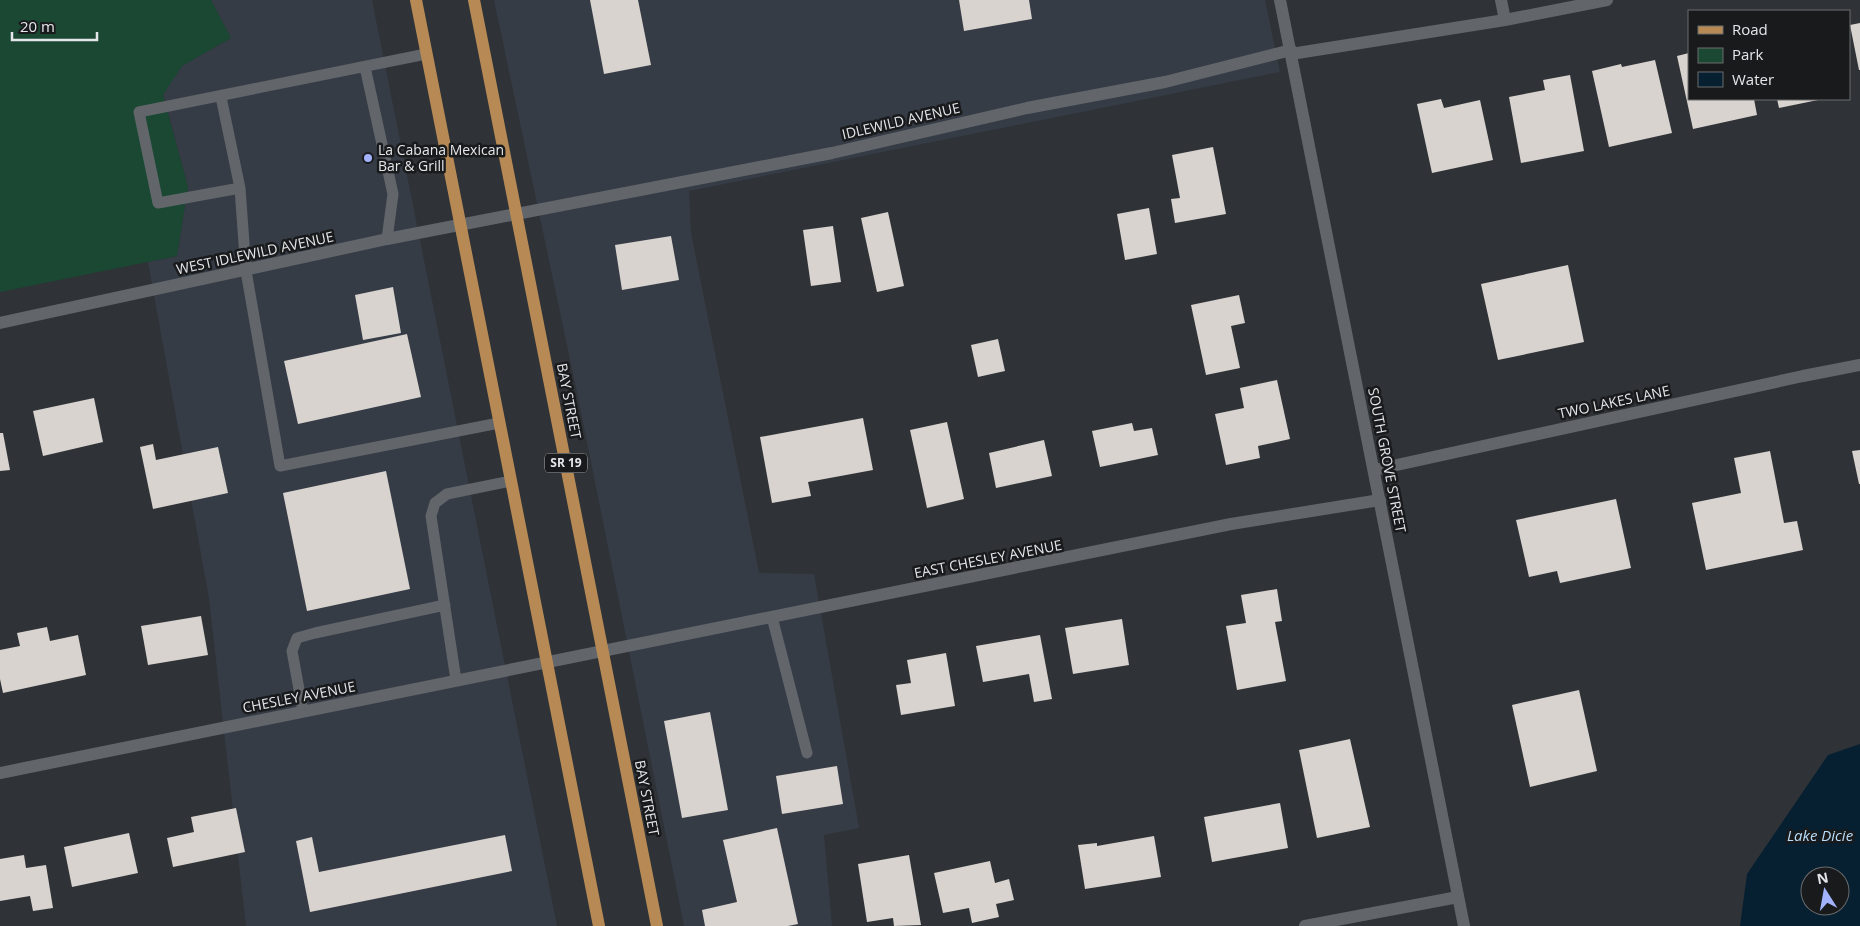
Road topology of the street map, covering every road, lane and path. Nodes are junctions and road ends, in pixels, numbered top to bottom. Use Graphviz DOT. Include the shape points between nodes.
graph roads {
  1 [pos="416,0"];
  2 [pos="474,0"];
  3 [pos="1280,0"];
  4 [pos="1502,0"];
  5 [pos="1607,0"];
  6 [pos="1505,20"];
  7 [pos="1291,52"];
  8 [pos="426,54"];
  9 [pos="365,67"];
  10 [pos="221,97"];
  11 [pos="240,188"];
  12 [pos="516,213"];
  13 [pos="460,225"];
  14 [pos="387,239"];
  15 [pos="246,271"];
  16 [pos="0,323"];
  17 [pos="1860,365"];
  18 [pos="499,423"];
  19 [pos="1374,470"];
  20 [pos="510,481"];
  21 [pos="1380,500"];
  22 [pos="444,605"];
  23 [pos="772,617"];
  24 [pos="603,650"];
  25 [pos="546,662"];
  26 [pos="456,680"];
  27 [pos="303,711"];
  28 [pos="807,753"];
  29 [pos="0,773"];
  30 [pos="1458,896"];
  31 [pos="599,926"];
  32 [pos="657,926"];
  33 [pos="1305,926"];
  34 [pos="1464,926"];
  1 -- 8 [label="main road"];
  2 -- 12 [label="main road, BAY STREET / SR 19"];
  3 -- 7 [label="street, SOUTH GROVE STREET"];
  4 -- 6 [label="street"];
  5 -- 6 [label="street, IDLEWILD AVENUE"];
  6 -- 7 [label="street, IDLEWILD AVENUE"];
  7 -- 12 [label="street, IDLEWILD AVENUE" via="832,153"];
  7 -- 19 [label="street, SOUTH GROVE STREET"];
  8 -- 9 [label="lane"];
  8 -- 13 [label="main road"];
  9 -- 10 [label="lane"];
  9 -- 14 [label="lane" via="393,194"];
  10 -- 11 [label="lane"];
  10 -- 11 [label="lane" via="139,112 158,203"];
  11 -- 15 [label="lane"];
  12 -- 13 [label="street, WEST IDLEWILD AVENUE"];
  12 -- 24 [label="main road, BAY STREET / SR 19"];
  13 -- 14 [label="street, WEST IDLEWILD AVENUE"];
  13 -- 18 [label="main road"];
  14 -- 15 [label="street, WEST IDLEWILD AVENUE"];
  15 -- 16 [label="street, WEST IDLEWILD AVENUE"];
  15 -- 18 [label="lane" via="280,466"];
  17 -- 19 [label="street, TWO LAKES LANE"];
  18 -- 20 [label="main road"];
  19 -- 21 [label="street, SOUTH GROVE STREET"];
  20 -- 22 [label="lane" via="447,494 435,503 432,516"];
  20 -- 25 [label="main road"];
  21 -- 23 [label="street, EAST CHESLEY AVENUE" via="1231,524"];
  21 -- 30 [label="street, SOUTH GROVE STREET"];
  22 -- 26 [label="lane"];
  22 -- 27 [label="lane" via="298,638 292,651"];
  23 -- 24 [label="street, EAST CHESLEY AVENUE"];
  23 -- 28 [label="lane"];
  24 -- 25 [label="street, CHESLEY AVENUE"];
  24 -- 32 [label="main road, BAY STREET / SR 19"];
  25 -- 26 [label="street, CHESLEY AVENUE"];
  25 -- 31 [label="main road"];
  26 -- 27 [label="street, CHESLEY AVENUE"];
  27 -- 29 [label="street, CHESLEY AVENUE"];
  30 -- 33 [label="street"];
  30 -- 34 [label="street, SOUTH GROVE STREET"];
}
